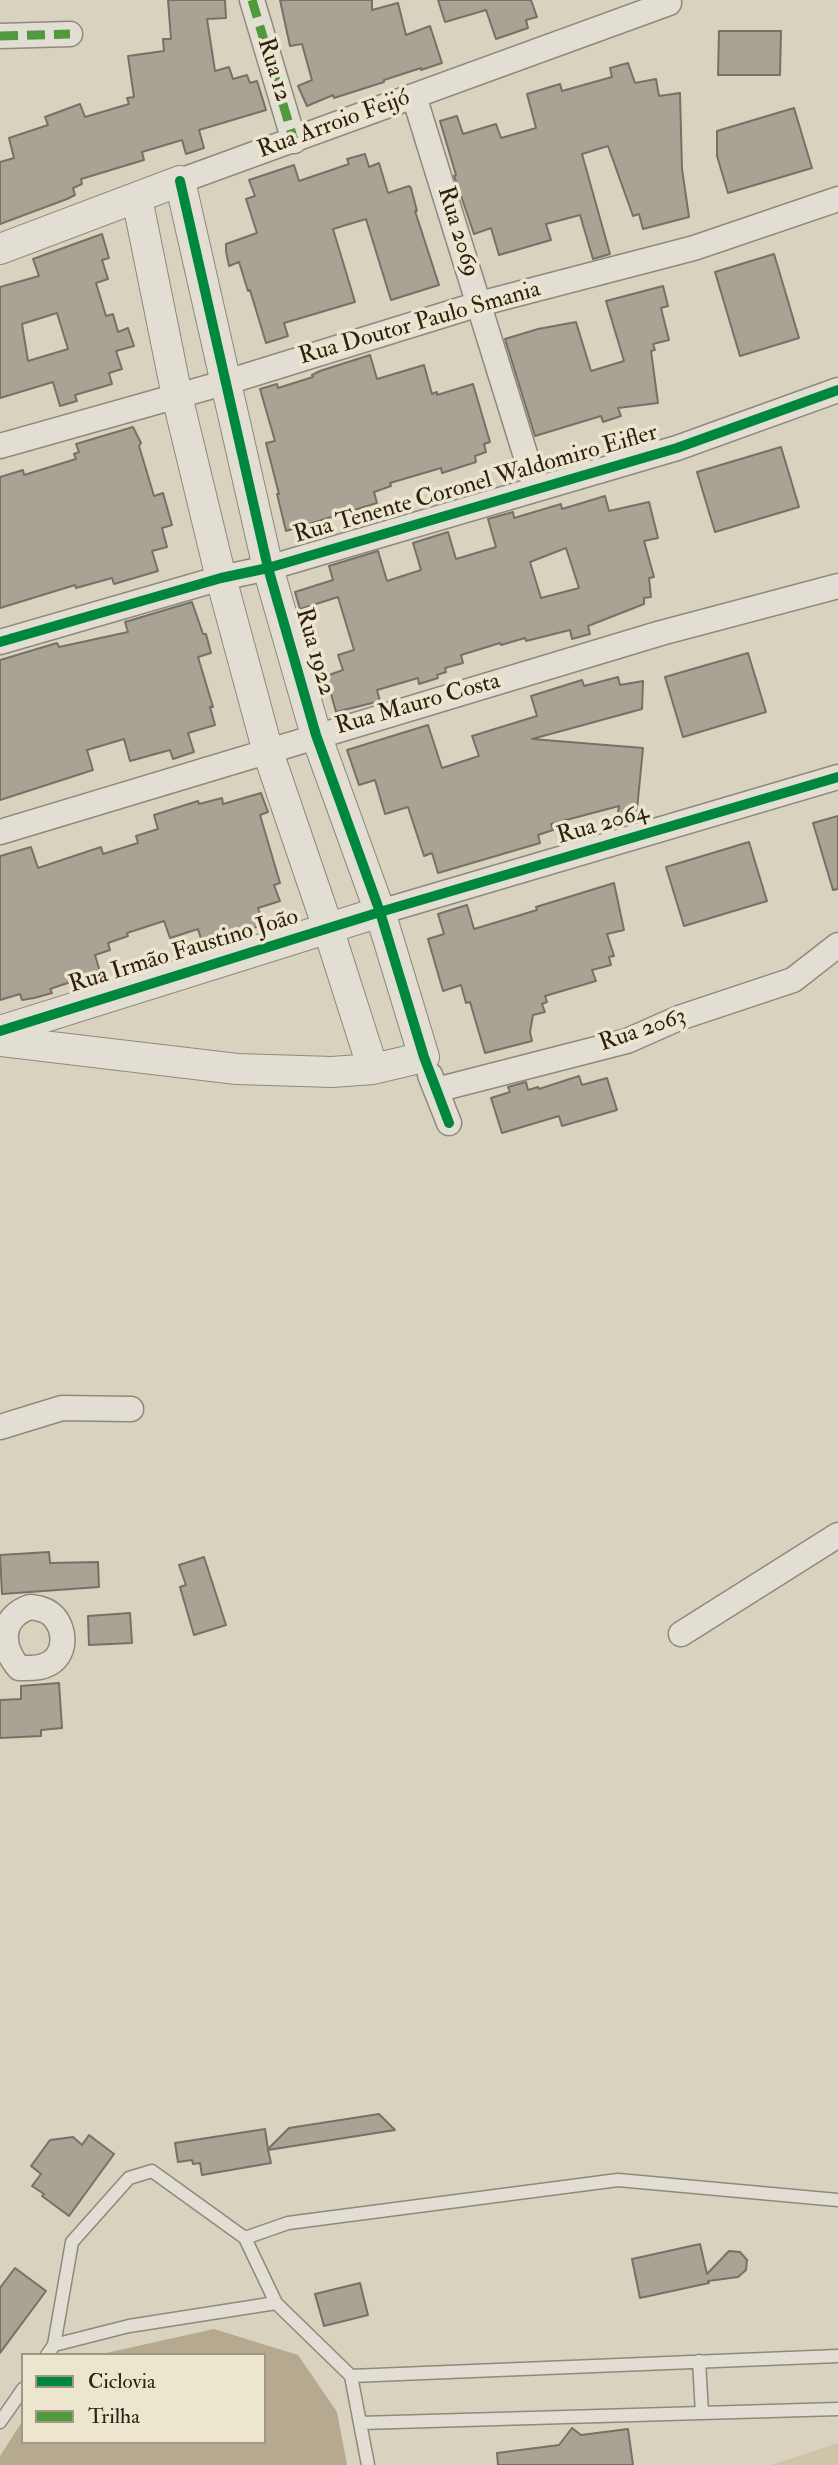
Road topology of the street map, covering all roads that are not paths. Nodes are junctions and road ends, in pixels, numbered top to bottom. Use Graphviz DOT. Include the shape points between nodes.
graph roads {
  1 [pos="252,0"];
  2 [pos="670,3"];
  3 [pos="70,34"];
  4 [pos="0,36"];
  5 [pos="414,96"];
  6 [pos="294,141"];
  7 [pos="180,181"];
  8 [pos="137,198"];
  9 [pos="838,199"];
  10 [pos="0,249"];
  11 [pos="479,304"];
  12 [pos="227,382"];
  13 [pos="838,390"];
  14 [pos="177,396"];
  15 [pos="0,446"];
  16 [pos="536,489"];
  17 [pos="268,568"];
  18 [pos="221,578"];
  19 [pos="838,586"];
  20 [pos="0,642"];
  21 [pos="316,735"];
  22 [pos="268,752"];
  23 [pos="838,777"];
  24 [pos="0,832"];
  25 [pos="380,912"];
  26 [pos="328,928"];
  27 [pos="838,945"];
  28 [pos="0,1031"];
  29 [pos="0,1041"];
  30 [pos="424,1057"];
  31 [pos="373,1069"];
  32 [pos="436,1090"];
  33 [pos="449,1123"];
  34 [pos="131,1409"];
  35 [pos="0,1427"];
  36 [pos="838,1535"];
  37 [pos="681,1634"];
  38 [pos="838,2200"];
  39 [pos="245,2238"];
  40 [pos="276,2303"];
  41 [pos="51,2350"];
  42 [pos="838,2356"];
  43 [pos="699,2361"];
  44 [pos="351,2376"];
  45 [pos="21,2392"];
  46 [pos="838,2409"];
  47 [pos="702,2413"];
  48 [pos="0,2422"];
  49 [pos="360,2423"];
  50 [pos="368,2465"];
  1 -- 6 [label="street, Rua 12"];
  2 -- 5 [label="street, Rua Arroio Feijó"];
  3 -- 4 [label="street"];
  5 -- 6 [label="street, Rua Arroio Feijó"];
  5 -- 11 [label="street, Rua 2069"];
  6 -- 7 [label="street, Rua Arroio Feijó"];
  7 -- 8 [label="street, Rua Arroio Feijó"];
  7 -- 12 [label="street, Rua 1922"];
  8 -- 10 [label="street, Rua Arroio Feijó"];
  8 -- 14 [label="street"];
  9 -- 11 [label="street, Rua Doutor Paulo Smania" via="694,248"];
  11 -- 12 [label="street, Rua Doutor Paulo Smania"];
  11 -- 16 [label="street, Rua 2069"];
  12 -- 14 [label="street, Rua Doutor Paulo Smania"];
  12 -- 17 [label="street, Rua 1922"];
  13 -- 16 [label="street, Rua Tenente Coronel Waldomiro Eifler" via="677,448"];
  14 -- 15 [label="street, Rua Doutor Paulo Smania"];
  14 -- 18 [label="street"];
  16 -- 17 [label="street, Rua Tenente Coronel Waldomiro Eifler"];
  17 -- 18 [label="street, Rua Tenente Coronel Waldomiro Eifler"];
  17 -- 21 [label="street, Rua 1922"];
  18 -- 20 [label="street, Rua Tenente Coronel Waldomiro Eifler"];
  18 -- 22 [label="street"];
  19 -- 21 [label="street, Rua Mauro Costa"];
  21 -- 22 [label="street, Rua Mauro Costa"];
  21 -- 25 [label="street, Rua 1922"];
  22 -- 24 [label="street, Rua Mauro Costa"];
  22 -- 26 [label="street"];
  23 -- 25 [label="street, Rua 2064"];
  25 -- 26 [label="street, Rua Irmão Faustino João"];
  25 -- 30 [label="street, Rua 1922"];
  26 -- 28 [label="street, Rua Irmão Faustino João"];
  26 -- 31 [label="street"];
  27 -- 32 [label="street, Rua 2063" via="793,980 679,1018 627,1041"];
  29 -- 31 [label="street" via="237,1069"];
  30 -- 31 [label="street"];
  30 -- 32 [label="street, Rua 1922"];
  32 -- 33 [label="street, Rua 1922"];
  34 -- 35 [label="street" via="62,1408"];
  36 -- 37 [label="street"];
  38 -- 39 [label="lane" via="618,2179 288,2223"];
  39 -- 40 [label="lane"];
  39 -- 41 [label="lane" via="152,2171 129,2178 72,2242"];
  40 -- 41 [label="lane" via="129,2326"];
  40 -- 44 [label="lane"];
  42 -- 43 [label="lane"];
  43 -- 44 [label="lane"];
  43 -- 47 [label="lane"];
  44 -- 49 [label="lane"];
  45 -- 48 [label="lane"];
  46 -- 47 [label="lane"];
  47 -- 49 [label="lane"];
  49 -- 50 [label="lane"];
}
